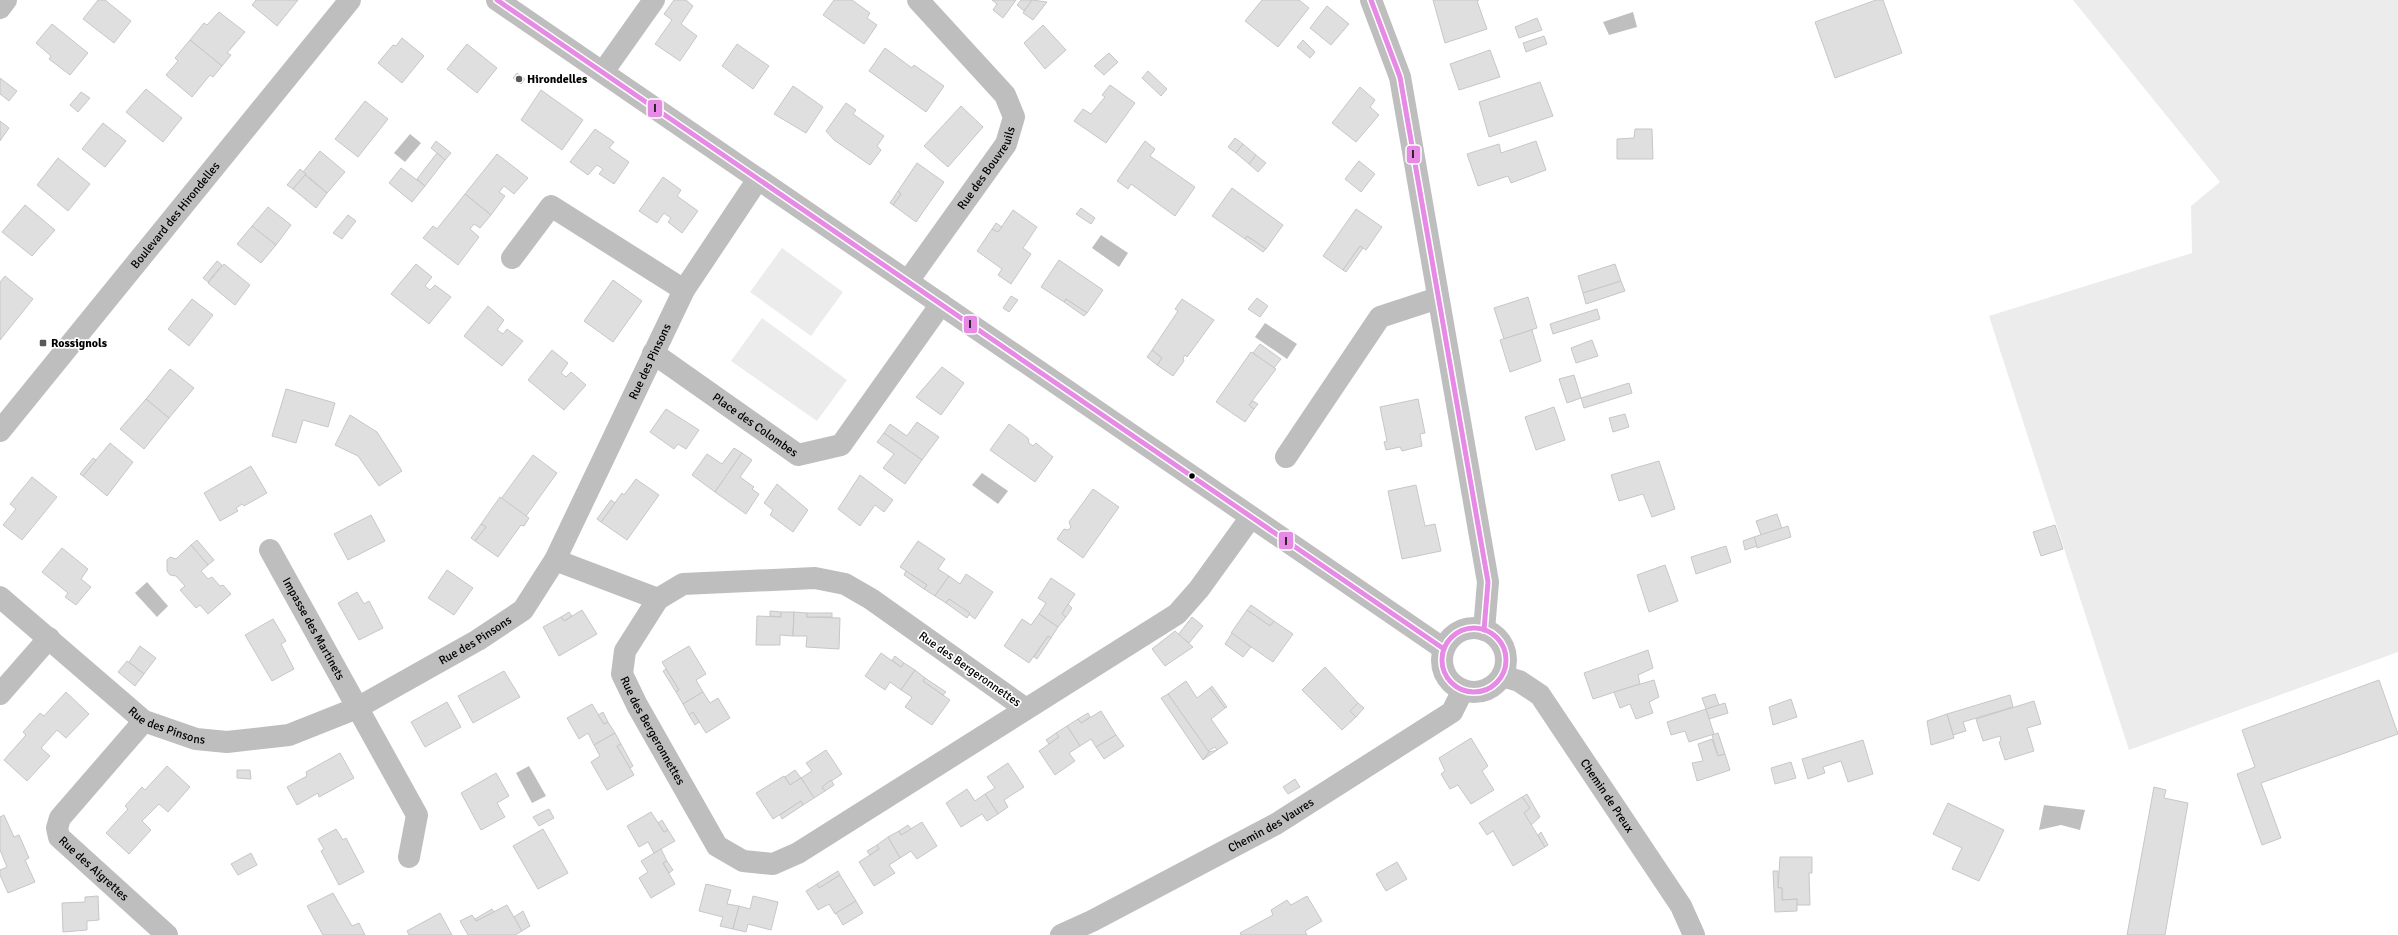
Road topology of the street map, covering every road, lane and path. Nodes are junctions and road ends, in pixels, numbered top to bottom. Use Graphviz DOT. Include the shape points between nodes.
graph roads {
  1 [pos="6,0"];
  2 [pos="350,0"];
  3 [pos="497,0"];
  4 [pos="654,0"];
  5 [pos="918,0"];
  6 [pos="1371,0"];
  7 [pos="0,8"];
  8 [pos="603,72"];
  9 [pos="758,179"];
  10 [pos="512,258"];
  11 [pos="908,281"];
  12 [pos="684,290"];
  13 [pos="1438,298"];
  14 [pos="941,304"];
  15 [pos="653,353"];
  16 [pos="0,431"];
  17 [pos="1286,457"];
  18 [pos="1251,517"];
  19 [pos="270,550"];
  20 [pos="555,560"];
  21 [pos="0,597"];
  22 [pos="658,599"];
  23 [pos="1484,630"];
  24 [pos="49,638"];
  25 [pos="1444,649"];
  26 [pos="1502,676"];
  27 [pos="1463,690"];
  28 [pos="0,694"];
  29 [pos="357,708"];
  30 [pos="1026,709"];
  31 [pos="144,721"];
  32 [pos="409,856"];
  33 [pos="168,935"];
  34 [pos="1061,935"];
  35 [pos="1694,935"];
  1 -- 7 [label="street"];
  2 -- 16 [label="street, Boulevard des Hirondelles"];
  3 -- 8 [label="street"];
  4 -- 8 [label="street"];
  5 -- 11 [label="street, Rue des Bouvreuils" via="1005,95 1014,117 1006,144"];
  6 -- 13 [label="street" via="1400,77"];
  8 -- 9 [label="street"];
  9 -- 11 [label="street"];
  9 -- 12 [label="street, Rue des Pinsons"];
  10 -- 12 [label="street" via="552,206"];
  11 -- 14 [label="street"];
  12 -- 15 [label="street, Rue des Pinsons"];
  13 -- 17 [label="street" via="1380,317"];
  13 -- 23 [label="street" via="1488,582"];
  14 -- 15 [label="street, Place des Colombes" via="841,445 798,455"];
  14 -- 18 [label="street"];
  15 -- 20 [label="street, Rue des Pinsons"];
  18 -- 25 [label="street"];
  18 -- 30 [label="street, Rue des Bergeronnettes" via="1199,589 1177,614"];
  19 -- 29 [label="street, Impasse des Martinets"];
  20 -- 22 [label="street"];
  20 -- 29 [label="street, Rue des Pinsons" via="523,610 478,640"];
  21 -- 24 [label="street, Rue des Pinsons"];
  22 -- 30 [label="street, Rue des Bergeronnettes" via="683,584 815,578 845,584 871,599"];
  22 -- 30 [label="street, Rue des Bergeronnettes" via="625,651 622,674 717,846 743,861 773,864 798,853"];
  23 -- 25 [label="street" via="1465,630 1456,634"];
  23 -- 26 [label="street" via="1492,634 1504,649 1506,658"];
  24 -- 28 [label="street"];
  24 -- 31 [label="street, Rue des Pinsons"];
  25 -- 27 [label="street" via="1442,659 1445,673 1454,685"];
  26 -- 27 [label="street" via="1496,684 1485,690"];
  26 -- 35 [label="street, Chemin de Preux" via="1519,681 1540,695 1681,906"];
  27 -- 34 [label="street, Chemin des Vaures" via="1452,712 1276,824"];
  29 -- 31 [label="street, Rue des Pinsons" via="289,735 227,742 196,739"];
  29 -- 32 [label="street, Impasse des Martinets" via="417,815"];
  31 -- 33 [label="street, Rue des Aigrettes" via="60,818 57,828 59,837"];
}
